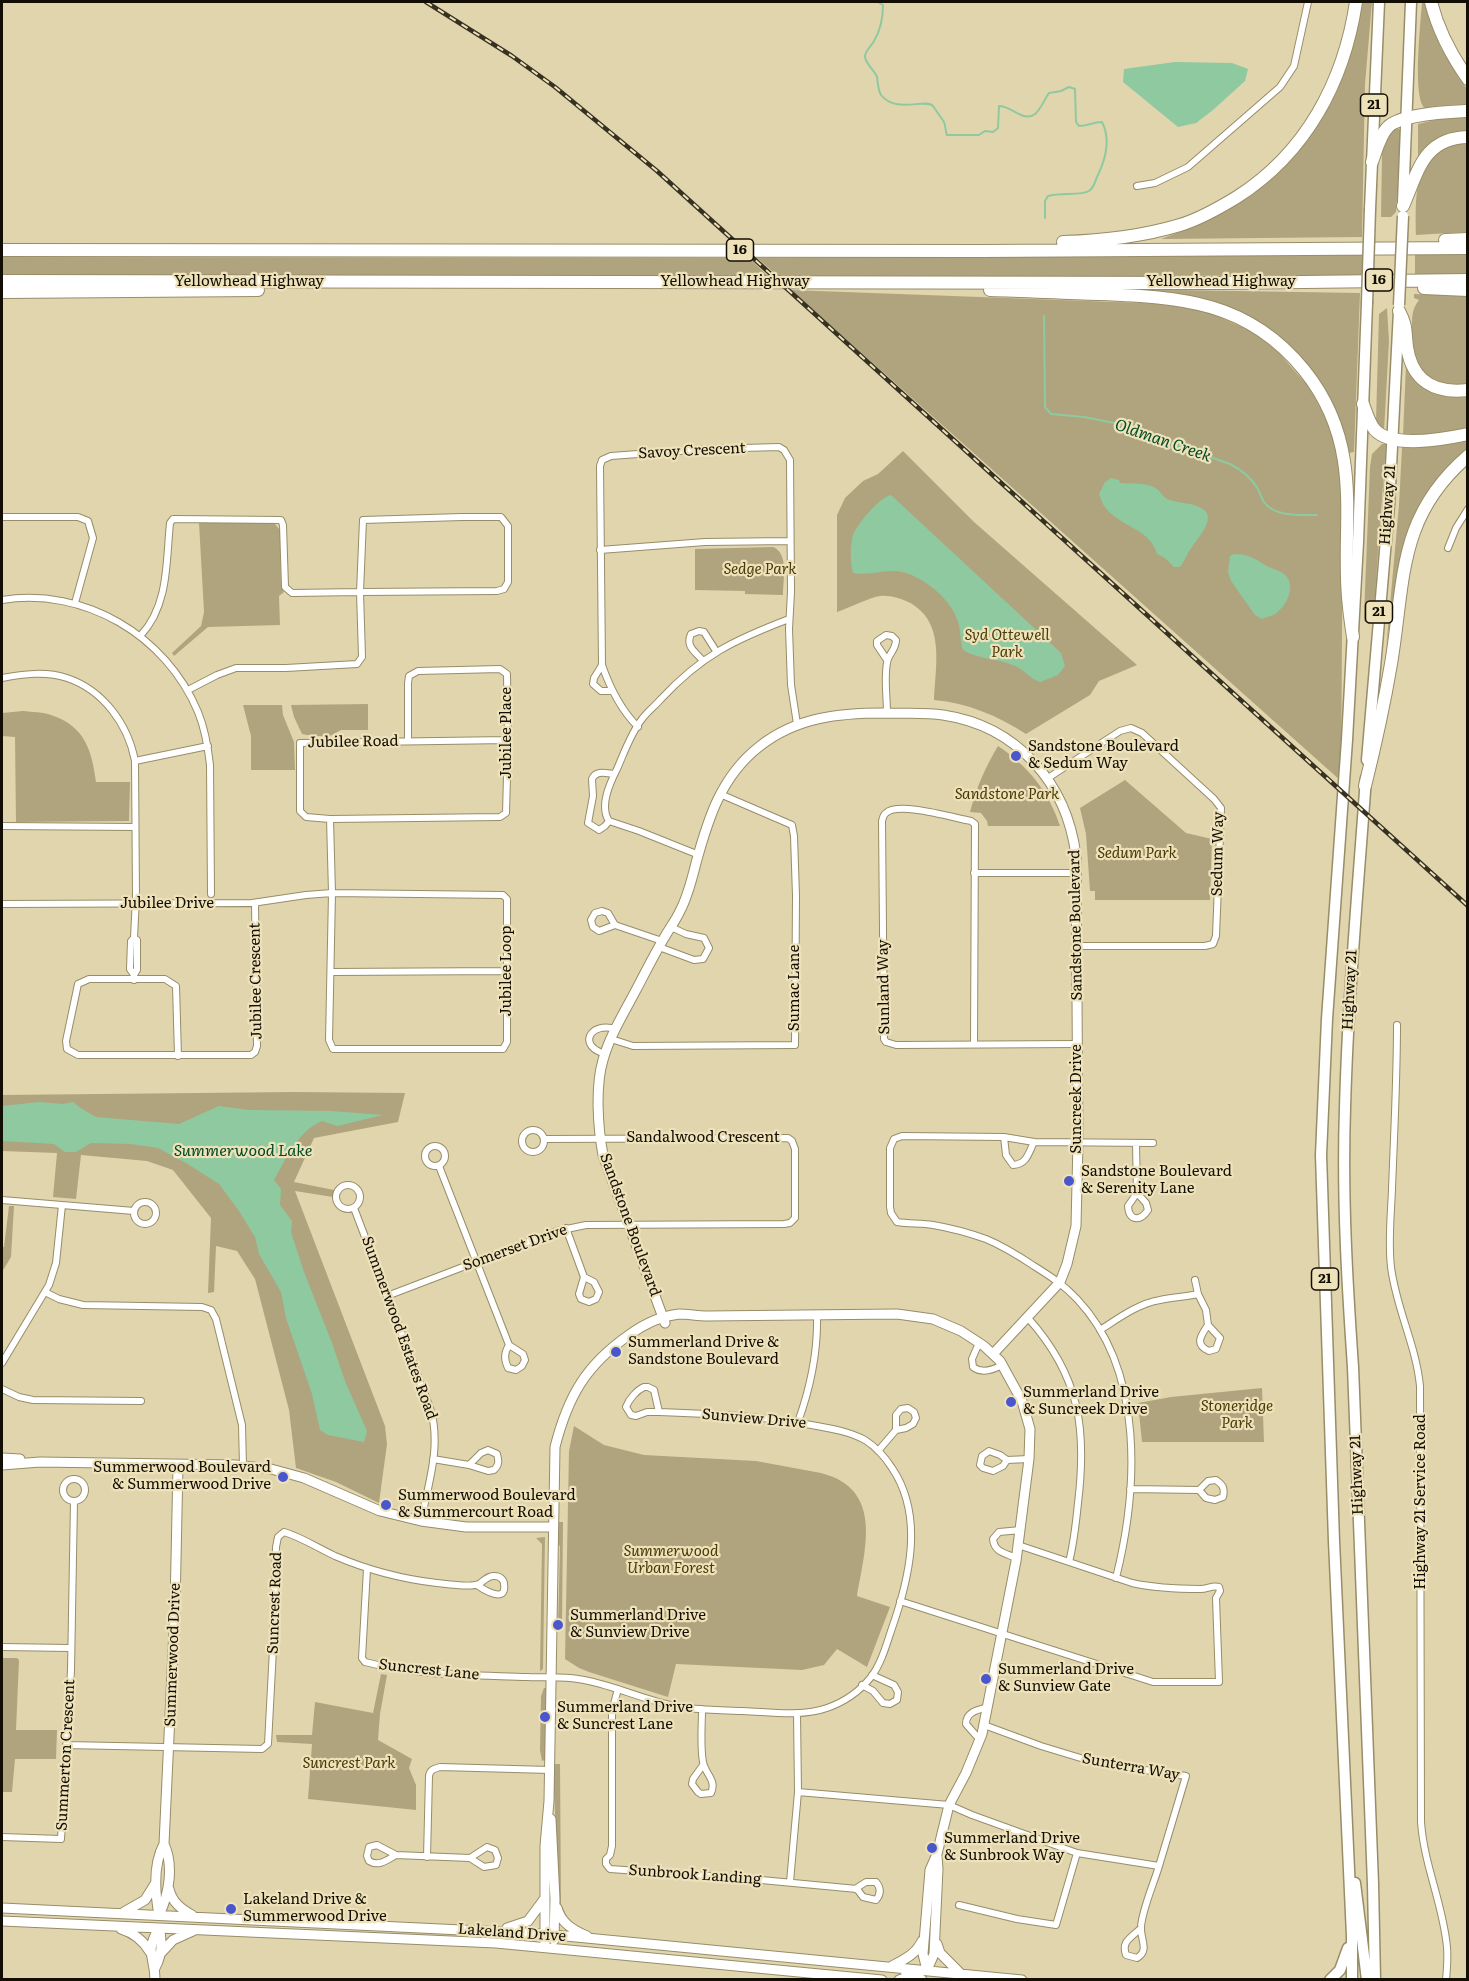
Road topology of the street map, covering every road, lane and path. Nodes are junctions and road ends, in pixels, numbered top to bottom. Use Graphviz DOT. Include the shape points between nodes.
graph roads {
  1 [pos="1308,2"];
  2 [pos="1356,2"];
  3 [pos="1380,2"];
  4 [pos="1412,2"];
  5 [pos="1431,2"];
  6 [pos="1467,79"];
  7 [pos="1467,111"];
  8 [pos="1406,118"];
  9 [pos="1467,137"];
  10 [pos="1372,162"];
  11 [pos="1137,186"];
  12 [pos="1403,211"];
  13 [pos="1467,239"];
  14 [pos="1418,248"];
  15 [pos="1467,248"];
  16 [pos="2,250"];
  17 [pos="981,251"];
  18 [pos="1467,280"];
  19 [pos="2,281"];
  20 [pos="845,282"];
  21 [pos="1291,282"];
  22 [pos="397,283"];
  23 [pos="1467,290"];
  24 [pos="2,292"];
  25 [pos="1399,308"];
  26 [pos="1467,390"];
  27 [pos="1363,404"];
  28 [pos="1467,434"];
  29 [pos="1393,439"];
  30 [pos="1467,456"];
  31 [pos="1467,509"];
  32 [pos="2,517"];
  33 [pos="790,541"];
  34 [pos="1448,548"];
  35 [pos="600,550"];
  36 [pos="360,592"];
  37 [pos="2,600"];
  38 [pos="75,603"];
  39 [pos="789,619"];
  40 [pos="141,635"];
  41 [pos="1353,637"];
  42 [pos="716,651"];
  43 [pos="887,660"];
  44 [pos="703,661"];
  45 [pos="602,665"];
  46 [pos="2,678"];
  47 [pos="188,690"];
  48 [pos="612,691"];
  49 [pos="887,713"];
  50 [pos="797,724"];
  51 [pos="638,726"];
  52 [pos="408,740"];
  53 [pos="508,740"];
  54 [pos="208,746"];
  55 [pos="135,761"];
  56 [pos="614,774"];
  57 [pos="1048,777"];
  58 [pos="1365,786"];
  59 [pos="720,794"];
  60 [pos="507,813"];
  61 [pos="330,819"];
  62 [pos="609,821"];
  63 [pos="2,826"];
  64 [pos="135,827"];
  65 [pos="699,855"];
  66 [pos="974,873"];
  67 [pos="1076,873"];
  68 [pos="332,893"];
  69 [pos="211,894"];
  70 [pos="255,903"];
  71 [pos="2,904"];
  72 [pos="136,904"];
  73 [pos="615,925"];
  74 [pos="671,927"];
  75 [pos="660,944"];
  76 [pos="1077,946"];
  77 [pos="506,971"];
  78 [pos="331,972"];
  79 [pos="134,977"];
  80 [pos="1397,1025"];
  81 [pos="616,1029"];
  82 [pos="1077,1031"];
  83 [pos="611,1039"];
  84 [pos="974,1044"];
  85 [pos="1077,1044"];
  86 [pos="606,1054"];
  87 [pos="178,1056"];
  88 [pos="1005,1137"];
  89 [pos="600,1138"];
  90 [pos="545,1139"];
  91 [pos="1034,1142"];
  92 [pos="1078,1143"];
  93 [pos="1136,1143"];
  94 [pos="1153,1143"];
  95 [pos="439,1166"];
  96 [pos="1137,1194"];
  97 [pos="2,1200"];
  98 [pos="62,1205"];
  99 [pos="354,1208"];
  100 [pos="134,1211"];
  101 [pos="647,1223"];
  102 [pos="627,1224"];
  103 [pos="566,1228"];
  104 [pos="476,1262"];
  105 [pos="584,1277"];
  106 [pos="1195,1280"];
  107 [pos="1060,1282"];
  108 [pos="45,1292"];
  109 [pos="1198,1294"];
  110 [pos="387,1296"];
  111 [pos="817,1315"];
  112 [pos="1028,1318"];
  113 [pos="664,1320"];
  114 [pos="1208,1325"];
  115 [pos="1100,1330"];
  116 [pos="979,1343"];
  117 [pos="509,1345"];
  118 [pos="993,1354"];
  119 [pos="2,1363"];
  120 [pos="1002,1365"];
  121 [pos="2,1389"];
  122 [pos="141,1401"];
  123 [pos="659,1412"];
  124 [pos="798,1422"];
  125 [pos="896,1430"];
  126 [pos="878,1451"];
  127 [pos="2,1458"];
  128 [pos="433,1459"];
  129 [pos="1007,1460"];
  130 [pos="1029,1460"];
  131 [pos="40,1462"];
  132 [pos="2,1465"];
  133 [pos="178,1465"];
  134 [pos="469,1465"];
  135 [pos="243,1466"];
  136 [pos="1130,1489"];
  137 [pos="1199,1490"];
  138 [pos="74,1501"];
  139 [pos="421,1521"];
  140 [pos="553,1527"];
  141 [pos="1021,1530"];
  142 [pos="1018,1545"];
  143 [pos="1016,1558"];
  144 [pos="1069,1562"];
  145 [pos="367,1569"];
  146 [pos="1116,1578"];
  147 [pos="477,1585"];
  148 [pos="900,1601"];
  149 [pos="1003,1633"];
  150 [pos="2,1647"];
  151 [pos="70,1648"];
  152 [pos="872,1675"];
  153 [pos="551,1678"];
  154 [pos="862,1685"];
  155 [pos="618,1689"];
  156 [pos="988,1707"];
  157 [pos="702,1709"];
  158 [pos="797,1713"];
  159 [pos="984,1725"];
  160 [pos="980,1740"];
  161 [pos="66,1745"];
  162 [pos="170,1746"];
  163 [pos="703,1765"];
  164 [pos="549,1770"];
  165 [pos="798,1792"];
  166 [pos="950,1805"];
  167 [pos="2,1838"];
  168 [pos="164,1844"];
  169 [pos="1077,1853"];
  170 [pos="937,1854"];
  171 [pos="396,1855"];
  172 [pos="427,1857"];
  173 [pos="470,1858"];
  174 [pos="1159,1866"];
  175 [pos="1349,1869"];
  176 [pos="156,1882"];
  177 [pos="790,1882"];
  178 [pos="168,1884"];
  179 [pos="855,1889"];
  180 [pos="550,1899"];
  181 [pos="959,1905"];
  182 [pos="2,1908"];
  183 [pos="126,1913"];
  184 [pos="159,1915"];
  185 [pos="195,1917"];
  186 [pos="2,1921"];
  187 [pos="147,1921"];
  188 [pos="171,1923"];
  189 [pos="110,1926"];
  190 [pos="127,1926"];
  191 [pos="159,1928"];
  192 [pos="1141,1928"];
  193 [pos="196,1930"];
  194 [pos="498,1931"];
  195 [pos="550,1934"];
  196 [pos="925,1936"];
  197 [pos="935,1936"];
  198 [pos="1352,1936"];
  199 [pos="592,1938"];
  200 [pos="550,1947"];
  201 [pos="150,1952"];
  202 [pos="161,1953"];
  203 [pos="891,1966"];
  204 [pos="155,1968"];
  205 [pos="927,1971"];
  206 [pos="961,1974"];
  207 [pos="918,1977"];
  208 [pos="154,1980"];
  209 [pos="882,1980"];
  210 [pos="899,1980"];
  211 [pos="940,1980"];
  212 [pos="1022,1980"];
  213 [pos="1330,1980"];
  214 [pos="1352,1980"];
  215 [pos="1367,1980"];
  216 [pos="1375,1980"];
  217 [pos="1446,1980"];
  1 -- 11 [label="street" via="1294,66 1280,87 1188,167 1155,183"];
  2 -- 17 [label="highway" via="1338,75 1319,112 1291,152 1249,189 1200,217 1165,229 1071,242 991,244"];
  3 -- 10 [label="main road, Highway 21 / 21"];
  4 -- 8 [label="main road, Highway 21 / 21"];
  5 -- 6 [label="highway" via="1447,46"];
  7 -- 8 [label="highway"];
  8 -- 10 [label="highway" via="1385,130"];
  8 -- 12 [label="main road, Highway 21 / 21"];
  9 -- 12 [label="highway" via="1449,140 1429,153 1420,165"];
  10 -- 27 [label="main road, Highway 21 / 21, bridge"];
  12 -- 25 [label="main road, Highway 21 / 21, bridge"];
  13 -- 14 [label="highway" via="1429,240"];
  14 -- 15 [label="highway, 16"];
  14 -- 17 [label="highway, 16"];
  16 -- 17 [label="highway, 16"];
  18 -- 21 [label="highway, Yellowhead Highway / 16"];
  19 -- 22 [label="highway, Yellowhead Highway / 16"];
  20 -- 21 [label="highway, Yellowhead Highway / 16"];
  20 -- 22 [label="highway, Yellowhead Highway / 16"];
  20 -- 41 [label="highway" via="1171,298 1213,307 1262,331 1292,356 1314,383 1340,441 1346,478 1348,596"];
  21 -- 23 [label="highway"];
  22 -- 24 [label="highway" via="283,290"];
  25 -- 26 [label="highway" via="1406,324 1410,359 1421,378 1442,390"];
  25 -- 29 [label="main road, Highway 21 / 21"];
  27 -- 29 [label="highway" via="1373,428"];
  27 -- 41 [label="main road, Highway 21 / 21"];
  28 -- 29 [label="highway" via="1431,440"];
  29 -- 58 [label="main road, Highway 21 / 21"];
  30 -- 58 [label="highway" via="1436,488 1411,538 1391,666"];
  31 -- 34 [label="street"];
  32 -- 38 [label="street" via="78,517 88,521 93,538"];
  33 -- 35 [label="street" via="705,542"];
  33 -- 35 [label="street, Savoy Crescent" via="790,460 784,450 706,449 610,456 602,460"];
  33 -- 39 [label="street, Savoy Crescent"];
  35 -- 45 [label="street, Savoy Crescent"];
  36 -- 36 [label="street" via="504,589 508,582 508,526 501,518 363,520"];
  36 -- 40 [label="street" via="292,593 285,587 281,520 173,519 163,595 154,618"];
  36 -- 47 [label="street" via="362,657 357,664 236,668"];
  37 -- 38 [label="street" via="35,598"];
  38 -- 40 [label="street"];
  39 -- 42 [label="street"];
  39 -- 50 [label="street, Savoy Crescent" via="791,685"];
  40 -- 47 [label="street" via="164,657"];
  41 -- 175 [label="main road, Highway 21 / 21" via="1327,1019 1322,1155"];
  42 -- 44 [label="street"];
  42 -- 44 [label="street" via="704,632 691,634 691,647"];
  43 -- 49 [label="street"];
  44 -- 51 [label="street" via="667,692"];
  45 -- 48 [label="street, Savoy Crescent"];
  45 -- 48 [label="street" via="593,684 601,691"];
  46 -- 55 [label="street" via="51,675 67,678 89,691 106,703 122,724"];
  47 -- 54 [label="street"];
  48 -- 51 [label="street, Savoy Crescent"];
  49 -- 50 [label="street, Sandstone Boulevard" via="832,715"];
  49 -- 57 [label="street, Sandstone Boulevard" via="944,715 984,727 1011,742"];
  50 -- 59 [label="street, Sandstone Boulevard" via="758,747"];
  51 -- 56 [label="street"];
  52 -- 53 [label="street, Jubilee Road"];
  52 -- 53 [label="street, Jubilee Place" via="410,676 417,671 500,669 507,675"];
  52 -- 61 [label="street, Jubilee Road" via="300,743 300,811 306,817"];
  53 -- 60 [label="street, Jubilee Place"];
  54 -- 55 [label="street"];
  54 -- 69 [label="street"];
  55 -- 64 [label="street"];
  56 -- 62 [label="street" via="604,807"];
  56 -- 62 [label="street" via="600,772 592,780 588,823 599,830"];
  57 -- 67 [label="street, Sandstone Boulevard" via="1070,822"];
  57 -- 76 [label="street, Sedum Way" via="1119,731 1131,728 1142,733 1221,808 1213,944"];
  58 -- 216 [label="main road, Highway 21 / 21" via="1350,981 1345,1198"];
  59 -- 65 [label="street, Sandstone Boulevard"];
  59 -- 83 [label="street, Sumac Lane" via="792,825 795,1045 633,1046"];
  60 -- 61 [label="street, Jubilee Road" via="500,818"];
  61 -- 68 [label="street"];
  62 -- 65 [label="street"];
  63 -- 64 [label="street"];
  64 -- 72 [label="street"];
  65 -- 74 [label="street, Sandstone Boulevard" via="687,895"];
  66 -- 67 [label="street"];
  66 -- 84 [label="street"];
  66 -- 84 [label="street, Sunland Way" via="973,822 907,809 886,813 882,821 884,1040 896,1045"];
  67 -- 76 [label="street, Sandstone Boulevard"];
  68 -- 70 [label="street, Jubilee Drive"];
  68 -- 77 [label="street, Jubilee Loop" via="502,895 507,899"];
  68 -- 78 [label="street, Jubilee Loop"];
  70 -- 72 [label="street, Jubilee Drive"];
  70 -- 87 [label="street, Jubilee Crescent" via="255,1052"];
  71 -- 72 [label="street, Jubilee Drive"];
  72 -- 79 [label="street" via="130,969"];
  73 -- 75 [label="street"];
  74 -- 75 [label="street, Sandstone Boulevard"];
  74 -- 75 [label="street" via="704,938 709,948 707,954 694,960"];
  75 -- 81 [label="street, Sandstone Boulevard"];
  76 -- 82 [label="street, Sandstone Boulevard"];
  77 -- 78 [label="street"];
  77 -- 78 [label="street, Jubilee Loop" via="507,1042 503,1049 493,1050 333,1049 329,1040"];
  79 -- 87 [label="street, Jubilee Crescent" via="165,979 176,986"];
  79 -- 87 [label="street, Jubilee Crescent" via="89,979 78,984 67,1049 78,1054"];
  80 -- 217 [label="street, Highway 21 Service Road" via="1390,1250 1396,1297 1420,1386 1421,1822 1446,1939"];
  81 -- 83 [label="street, Sandstone Boulevard"];
  81 -- 86 [label="street" via="600,1027 589,1036 591,1046"];
  82 -- 85 [label="street, Suncreek Drive"];
  83 -- 86 [label="street, Sandstone Boulevard"];
  84 -- 85 [label="street, Sunland Way"];
  85 -- 92 [label="street, Suncreek Drive"];
  86 -- 89 [label="street, Sandstone Boulevard" via="600,1073"];
  88 -- 91 [label="street"];
  88 -- 91 [label="street" via="1006,1155 1013,1165 1026,1161"];
  88 -- 107 [label="street" via="897,1137 890,1148 891,1213 897,1222 952,1228 988,1240"];
  89 -- 90 [label="street"];
  89 -- 101 [label="street, Sandalwood Crescent" via="783,1137 792,1141 796,1171 793,1221"];
  89 -- 102 [label="street, Sandstone Boulevard"];
  91 -- 92 [label="street"];
  92 -- 93 [label="street"];
  92 -- 107 [label="street, Suncreek Drive" via="1076,1226"];
  93 -- 94 [label="street"];
  93 -- 96 [label="street"];
  95 -- 104 [label="street"];
  97 -- 98 [label="street"];
  98 -- 100 [label="street"];
  98 -- 108 [label="street" via="56,1263"];
  99 -- 110 [label="street, Summerwood Estates Road"];
  101 -- 102 [label="street, Somerset Drive"];
  102 -- 103 [label="street, Somerset Drive"];
  102 -- 113 [label="street, Sandstone Boulevard"];
  103 -- 104 [label="street, Somerset Drive"];
  103 -- 105 [label="street"];
  104 -- 110 [label="street, Somerset Drive"];
  104 -- 117 [label="street"];
  106 -- 109 [label="street"];
  107 -- 112 [label="street, Suncreek Drive"];
  107 -- 115 [label="street" via="1079,1300"];
  108 -- 119 [label="street"];
  108 -- 135 [label="street" via="83,1305 211,1310 240,1415"];
  109 -- 114 [label="street"];
  109 -- 115 [label="street" via="1145,1304"];
  110 -- 128 [label="street, Summerwood Estates Road" via="433,1416"];
  111 -- 113 [label="street" via="680,1314"];
  111 -- 116 [label="street" via="897,1314 933,1318"];
  111 -- 124 [label="street" via="814,1366"];
  112 -- 118 [label="street, Suncreek Drive"];
  112 -- 144 [label="street" via="1054,1350 1067,1376 1082,1431 1082,1468"];
  113 -- 140 [label="street" via="623,1339 598,1358 569,1402 555,1447"];
  115 -- 136 [label="street" via="1126,1396 1131,1441"];
  116 -- 118 [label="street"];
  116 -- 120 [label="street" via="973,1367 985,1371"];
  118 -- 120 [label="street"];
  120 -- 130 [label="street" via="1022,1401 1030,1429"];
  121 -- 122 [label="street" via="33,1400"];
  123 -- 123 [label="street, Sunview Drive" via="654,1390 648,1387 638,1391 626,1407 636,1416"];
  123 -- 124 [label="street, Sunview Drive"];
  124 -- 126 [label="street, Sunview Drive" via="844,1431"];
  125 -- 126 [label="street"];
  126 -- 148 [label="street, Sunview Drive" via="897,1475 912,1523"];
  127 -- 131 [label="street"];
  128 -- 134 [label="street"];
  128 -- 139 [label="street, Summerwood Estates Road"];
  129 -- 130 [label="street"];
  130 -- 141 [label="street"];
  131 -- 132 [label="street"];
  131 -- 133 [label="street"];
  133 -- 135 [label="street"];
  133 -- 162 [label="street, Summerwood Drive"];
  134 -- 134 [label="street" via="488,1471 494,1470 499,1460 493,1451 485,1450"];
  135 -- 139 [label="street" via="304,1478 380,1511"];
  136 -- 137 [label="street"];
  136 -- 146 [label="street"];
  138 -- 151 [label="street, Summerton Crescent"];
  139 -- 140 [label="street" via="466,1527"];
  140 -- 153 [label="street"];
  141 -- 142 [label="street"];
  141 -- 143 [label="street" via="999,1532 993,1539 995,1548"];
  142 -- 143 [label="street"];
  142 -- 144 [label="street"];
  143 -- 149 [label="street"];
  144 -- 146 [label="street"];
  145 -- 147 [label="street, Suncrest Road" via="426,1582"];
  145 -- 153 [label="street, Suncrest Lane" via="361,1652 365,1662 449,1674"];
  145 -- 162 [label="street, Suncrest Road" via="287,1533 280,1534 276,1547 268,1744 262,1749"];
  146 -- 149 [label="street" via="1162,1588 1219,1587 1219,1682 1153,1682"];
  148 -- 149 [label="street"];
  148 -- 152 [label="street, Sunview Drive"];
  149 -- 156 [label="street"];
  150 -- 151 [label="street"];
  151 -- 161 [label="street, Summerton Crescent"];
  152 -- 154 [label="street, Sunview Drive"];
  152 -- 154 [label="street" via="894,1685 897,1700 883,1703"];
  153 -- 155 [label="street, Sunview Drive" via="575,1678"];
  153 -- 164 [label="street"];
  154 -- 158 [label="street, Sunview Drive" via="837,1704"];
  155 -- 157 [label="street, Sunview Drive" via="662,1703"];
  155 -- 177 [label="street, Sunbrook Landing" via="612,1711 612,1846 606,1864 610,1869"];
  156 -- 159 [label="street"];
  156 -- 160 [label="street" via="966,1718 966,1724"];
  157 -- 158 [label="street, Sunview Drive"];
  157 -- 163 [label="street"];
  158 -- 165 [label="street"];
  159 -- 160 [label="street"];
  159 -- 174 [label="street, Sunterra Way" via="1097,1763 1186,1776"];
  160 -- 166 [label="street"];
  161 -- 162 [label="street"];
  161 -- 167 [label="street, Summerton Crescent" via="61,1839"];
  162 -- 168 [label="street, Summerwood Drive"];
  163 -- 163 [label="street" via="692,1784 698,1792 711,1793 713,1782"];
  164 -- 172 [label="street" via="433,1768 429,1776"];
  164 -- 180 [label="street" via="544,1846"];
  165 -- 166 [label="street"];
  165 -- 177 [label="street"];
  166 -- 169 [label="street"];
  166 -- 170 [label="street"];
  168 -- 176 [label="street, Summerwood Drive" via="159,1853"];
  168 -- 178 [label="street, Summerwood Drive" via="170,1855"];
  169 -- 174 [label="street"];
  169 -- 181 [label="street" via="1056,1925"];
  170 -- 196 [label="street" via="930,1870"];
  170 -- 197 [label="street"];
  171 -- 172 [label="street"];
  172 -- 173 [label="street"];
  174 -- 192 [label="street"];
  175 -- 198 [label="main road, Highway 21 / 21"];
  175 -- 215 [label="main road" via="1355,1880"];
  176 -- 183 [label="street" via="145,1900"];
  176 -- 184 [label="street, Summerwood Drive"];
  177 -- 179 [label="street, Sunbrook Landing"];
  178 -- 184 [label="street, Summerwood Drive"];
  178 -- 185 [label="street" via="173,1900"];
  180 -- 194 [label="street" via="528,1921"];
  180 -- 195 [label="street"];
  180 -- 199 [label="street" via="561,1920"];
  182 -- 183 [label="street, Lakeland Drive"];
  183 -- 184 [label="street, Lakeland Drive"];
  183 -- 187 [label="street"];
  184 -- 185 [label="street, Lakeland Drive"];
  184 -- 187 [label="street"];
  184 -- 188 [label="street"];
  185 -- 188 [label="street"];
  185 -- 194 [label="street, Lakeland Drive"];
  186 -- 189 [label="street, Lakeland Drive"];
  187 -- 190 [label="street"];
  187 -- 191 [label="street"];
  188 -- 191 [label="street"];
  188 -- 193 [label="street"];
  189 -- 190 [label="street, Lakeland Drive"];
  189 -- 201 [label="street" via="135,1935"];
  190 -- 191 [label="street, Lakeland Drive"];
  191 -- 193 [label="street, Lakeland Drive"];
  191 -- 201 [label="street"];
  191 -- 202 [label="street"];
  192 -- 192 [label="street" via="1123,1947 1128,1957 1137,1958 1143,1952"];
  193 -- 200 [label="street, Lakeland Drive"];
  193 -- 202 [label="street" via="173,1940"];
  194 -- 195 [label="street, Lakeland Drive"];
  195 -- 199 [label="street, Lakeland Drive"];
  195 -- 200 [label="street"];
  196 -- 203 [label="street" via="918,1950"];
  196 -- 205 [label="street"];
  197 -- 205 [label="street" via="934,1954"];
  197 -- 206 [label="street" via="940,1953"];
  198 -- 213 [label="main road" via="1345,1960"];
  198 -- 214 [label="main road, Highway 21 / 21"];
  199 -- 203 [label="street, Lakeland Drive"];
  200 -- 209 [label="street, Lakeland Drive"];
  201 -- 204 [label="street"];
  202 -- 204 [label="street"];
  203 -- 205 [label="street, Lakeland Drive"];
  203 -- 207 [label="street"];
  204 -- 208 [label="street"];
  205 -- 206 [label="street, Lakeland Drive"];
  205 -- 207 [label="street"];
  205 -- 211 [label="street"];
  206 -- 211 [label="street"];
  206 -- 212 [label="street, Lakeland Drive"];
  207 -- 210 [label="street"];
}
